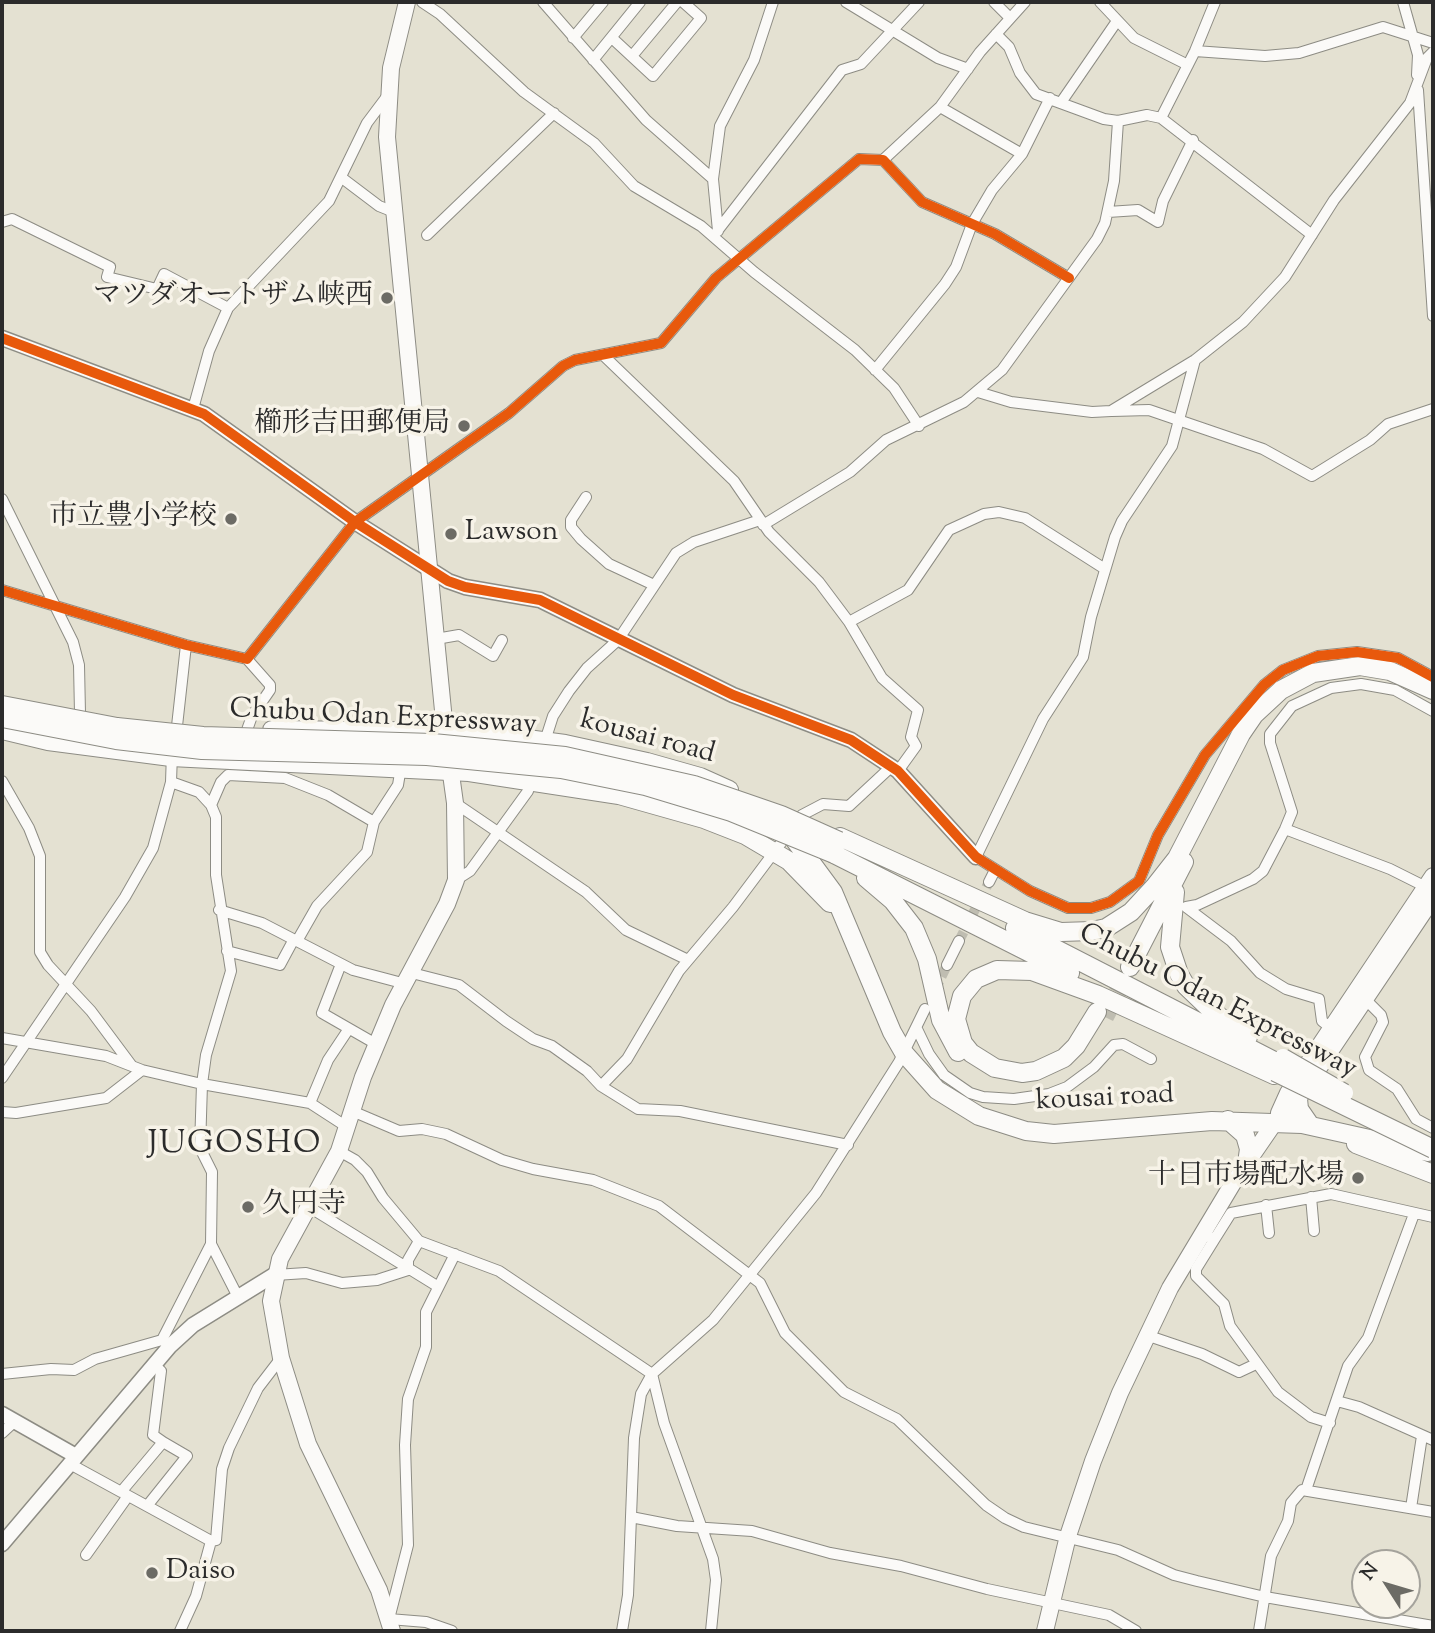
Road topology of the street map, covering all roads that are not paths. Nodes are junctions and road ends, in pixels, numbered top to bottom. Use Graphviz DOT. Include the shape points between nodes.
graph roads {
  1 [pos="407,2"];
  2 [pos="422,2"];
  3 [pos="542,2"];
  4 [pos="603,2"];
  5 [pos="640,2"];
  6 [pos="677,2"];
  7 [pos="683,2"];
  8 [pos="773,2"];
  9 [pos="846,2"];
  10 [pos="919,2"];
  11 [pos="994,2"];
  12 [pos="1025,2"];
  13 [pos="1100,2"];
  14 [pos="1215,2"];
  15 [pos="1403,2"];
  16 [pos="1010,18"];
  17 [pos="1117,21"];
  18 [pos="893,30"];
  19 [pos="996,34"];
  20 [pos="1412,34"];
  21 [pos="573,38"];
  22 [pos="612,38"];
  23 [pos="1433,43"];
  24 [pos="1195,51"];
  25 [pos="1433,52"];
  26 [pos="632,56"];
  27 [pos="593,60"];
  28 [pos="1188,65"];
  29 [pos="968,69"];
  30 [pos="1417,84"];
  31 [pos="388,95"];
  32 [pos="1050,98"];
  33 [pos="1062,101"];
  34 [pos="940,107"];
  35 [pos="554,113"];
  36 [pos="1161,118"];
  37 [pos="1118,121"];
  38 [pos="1193,140"];
  39 [pos="1022,154"];
  40 [pos="883,160"];
  41 [pos="342,178"];
  42 [pos="713,179"];
  43 [pos="394,212"];
  44 [pos="1108,212"];
  45 [pos="2,222"];
  46 [pos="972,224"];
  47 [pos="718,230"];
  48 [pos="427,235"];
  49 [pos="1312,236"];
  50 [pos="719,242"];
  51 [pos="739,259"];
  52 [pos="1069,278"];
  53 [pos="229,308"];
  54 [pos="1433,316"];
  55 [pos="2,338"];
  56 [pos="603,355"];
  57 [pos="1195,360"];
  58 [pos="876,370"];
  59 [pos="978,392"];
  60 [pos="193,408"];
  61 [pos="1433,409"];
  62 [pos="1111,411"];
  63 [pos="1180,423"];
  64 [pos="919,426"];
  65 [pos="421,477"];
  66 [pos="586,498"];
  67 [pos="2,499"];
  68 [pos="355,522"];
  69 [pos="761,522"];
  70 [pos="1105,569"];
  71 [pos="429,571"];
  72 [pos="654,586"];
  73 [pos="2,590"];
  74 [pos="54,604"];
  75 [pos="849,622"];
  76 [pos="436,639"];
  77 [pos="502,640"];
  78 [pos="618,640"];
  79 [pos="186,645"];
  80 [pos="247,659"];
  81 [pos="1433,677"];
  82 [pos="1433,690"];
  83 [pos="2,696"];
  84 [pos="1433,699"];
  85 [pos="2,705"];
  86 [pos="1433,711"];
  87 [pos="80,713"];
  88 [pos="2,718"];
  89 [pos="178,727"];
  90 [pos="2,730"];
  91 [pos="247,730"];
  92 [pos="445,731"];
  93 [pos="545,741"];
  94 [pos="171,757"];
  95 [pos="401,767"];
  96 [pos="895,768"];
  97 [pos="451,771"];
  98 [pos="532,779"];
  99 [pos="2,781"];
  100 [pos="172,782"];
  101 [pos="455,803"];
  102 [pos="211,805"];
  103 [pos="374,822"];
  104 [pos="1285,829"];
  105 [pos="498,832"];
  106 [pos="789,833"];
  107 [pos="837,848"];
  108 [pos="775,851"];
  109 [pos="976,857"];
  110 [pos="1180,860"];
  111 [pos="995,870"];
  112 [pos="456,880"];
  113 [pos="989,882"];
  114 [pos="1431,888"];
  115 [pos="219,910"];
  116 [pos="296,940"];
  117 [pos="959,941"];
  118 [pos="227,951"];
  119 [pos="859,954"];
  120 [pos="688,960"];
  121 [pos="341,964"];
  122 [pos="947,965"];
  123 [pos="1127,965"];
  124 [pos="405,978"];
  125 [pos="66,984"];
  126 [pos="1365,999"];
  127 [pos="925,1009"];
  128 [pos="1331,1028"];
  129 [pos="917,1029"];
  130 [pos="348,1030"];
  131 [pos="2,1038"];
  132 [pos="26,1043"];
  133 [pos="376,1044"];
  134 [pos="904,1053"];
  135 [pos="1151,1059"];
  136 [pos="1278,1067"];
  137 [pos="137,1068"];
  138 [pos="2,1078"];
  139 [pos="202,1084"];
  140 [pos="601,1086"];
  141 [pos="1298,1099"];
  142 [pos="310,1103"];
  143 [pos="352,1111"];
  144 [pos="2,1112"];
  145 [pos="1228,1120"];
  146 [pos="1275,1122"];
  147 [pos="1310,1125"];
  148 [pos="347,1127"];
  149 [pos="1433,1128"];
  150 [pos="848,1145"];
  151 [pos="1433,1148"];
  152 [pos="340,1151"];
  153 [pos="1247,1163"];
  154 [pos="1433,1174"];
  155 [pos="1311,1197"];
  156 [pos="1266,1205"];
  157 [pos="309,1207"];
  158 [pos="1414,1214"];
  159 [pos="1433,1217"];
  160 [pos="1314,1231"];
  161 [pos="1269,1233"];
  162 [pos="1208,1236"];
  163 [pos="419,1241"];
  164 [pos="211,1244"];
  165 [pos="455,1254"];
  166 [pos="408,1270"];
  167 [pos="274,1275"];
  168 [pos="751,1275"];
  169 [pos="437,1286"];
  170 [pos="237,1295"];
  171 [pos="1146,1335"];
  172 [pos="166,1343"];
  173 [pos="281,1358"];
  174 [pos="1256,1364"];
  175 [pos="154,1365"];
  176 [pos="2,1374"];
  177 [pos="652,1374"];
  178 [pos="1337,1401"];
  179 [pos="2,1414"];
  180 [pos="15,1421"];
  181 [pos="1330,1423"];
  182 [pos="2,1433"];
  183 [pos="1422,1436"];
  184 [pos="1433,1440"];
  185 [pos="163,1442"];
  186 [pos="73,1460"];
  187 [pos="1306,1490"];
  188 [pos="125,1494"];
  189 [pos="148,1506"];
  190 [pos="1411,1508"];
  191 [pos="1433,1512"];
  192 [pos="631,1517"];
  193 [pos="700,1525"];
  194 [pos="1068,1536"];
  195 [pos="211,1541"];
  196 [pos="2,1544"];
  197 [pos="86,1555"];
  198 [pos="1265,1597"];
  199 [pos="1051,1604"];
  200 [pos="390,1625"];
  201 [pos="1433,1626"];
  202 [pos="180,1631"];
  203 [pos="452,1631"];
  204 [pos="622,1631"];
  205 [pos="711,1631"];
  206 [pos="1045,1631"];
  207 [pos="1136,1631"];
  208 [pos="1259,1631"];
  1 -- 31 [label="main road"];
  2 -- 35 [label="street"];
  3 -- 21 [label="street"];
  4 -- 21 [label="street"];
  5 -- 22 [label="street"];
  6 -- 26 [label="street"];
  7 -- 26 [label="street" via="701,18 653,76"];
  8 -- 42 [label="street" via="754,60 720,126"];
  9 -- 18 [label="street"];
  10 -- 18 [label="street"];
  11 -- 16 [label="street"];
  12 -- 16 [label="street"];
  13 -- 17 [label="street"];
  14 -- 24 [label="street"];
  15 -- 20 [label="street"];
  16 -- 19 [label="street"];
  17 -- 28 [label="street" via="1134,38"];
  17 -- 33 [label="street"];
  18 -- 29 [label="street" via="939,58"];
  18 -- 47 [label="street" via="861,64 842,70"];
  19 -- 29 [label="street"];
  19 -- 32 [label="street" via="1009,47 1030,88"];
  20 -- 23 [label="street"];
  20 -- 24 [label="street" via="1384,27 1298,53 1265,56"];
  20 -- 30 [label="street" via="1418,55"];
  21 -- 27 [label="street"];
  22 -- 26 [label="street"];
  22 -- 27 [label="street"];
  24 -- 28 [label="street"];
  25 -- 30 [label="street"];
  27 -- 42 [label="street" via="646,120"];
  28 -- 36 [label="street"];
  29 -- 34 [label="street"];
  30 -- 49 [label="street" via="1410,103 1334,200"];
  30 -- 54 [label="street"];
  31 -- 41 [label="street" via="367,123"];
  31 -- 43 [label="main road"];
  32 -- 33 [label="street"];
  32 -- 39 [label="street"];
  33 -- 37 [label="street"];
  34 -- 39 [label="street"];
  34 -- 40 [label="street"];
  35 -- 48 [label="street"];
  35 -- 50 [label="street" via="594,143 634,186"];
  36 -- 37 [label="street" via="1147,115"];
  36 -- 38 [label="street"];
  37 -- 44 [label="street"];
  38 -- 44 [label="street" via="1157,222 1139,210"];
  38 -- 49 [label="street"];
  39 -- 46 [label="street"];
  40 -- 46 [label="street" via="922,202"];
  40 -- 51 [label="street" via="859,159"];
  41 -- 43 [label="street"];
  41 -- 53 [label="street" via="329,201"];
  42 -- 47 [label="street"];
  43 -- 65 [label="main road"];
  44 -- 52 [label="street" via="1097,239"];
  45 -- 53 [label="street" via="12,219 110,267 107,277 156,289 164,274"];
  46 -- 52 [label="street"];
  46 -- 58 [label="street" via="946,284"];
  47 -- 50 [label="street"];
  49 -- 57 [label="street" via="1269,296"];
  50 -- 51 [label="street"];
  51 -- 56 [label="street" via="716,278 661,343"];
  51 -- 58 [label="street"];
  52 -- 59 [label="street" via="1002,370"];
  53 -- 60 [label="street" via="209,351"];
  55 -- 60 [label="street"];
  56 -- 65 [label="street" via="563,366 509,413"];
  56 -- 69 [label="street" via="721,466"];
  57 -- 62 [label="street"];
  57 -- 63 [label="street"];
  58 -- 64 [label="street" via="907,404"];
  59 -- 62 [label="street" via="1011,401"];
  59 -- 64 [label="street"];
  60 -- 68 [label="street"];
  61 -- 63 [label="street" via="1388,424 1312,476 1271,452"];
  62 -- 63 [label="street" via="1149,410"];
  63 -- 70 [label="street" via="1159,468 1122,521"];
  64 -- 69 [label="street" via="886,440 850,472"];
  65 -- 68 [label="street"];
  65 -- 71 [label="main road"];
  66 -- 72 [label="street" via="571,520 580,539 609,564"];
  67 -- 74 [label="street"];
  68 -- 71 [label="street"];
  68 -- 80 [label="street"];
  69 -- 72 [label="street" via="685,547"];
  69 -- 75 [label="street" via="819,582"];
  70 -- 75 [label="street" via="1025,518 984,514 949,530 908,590"];
  70 -- 109 [label="street" via="1083,657 1043,719"];
  71 -- 76 [label="main road"];
  71 -- 78 [label="street" via="465,587 540,600"];
  72 -- 78 [label="street"];
  73 -- 74 [label="street"];
  74 -- 79 [label="street"];
  74 -- 87 [label="street" via="79,665"];
  75 -- 96 [label="street" via="882,678 918,710 911,737 915,746"];
  76 -- 77 [label="street" via="459,635 493,656"];
  76 -- 92 [label="main road"];
  78 -- 93 [label="street" via="569,691"];
  78 -- 96 [label="street" via="733,695 851,740"];
  79 -- 80 [label="street"];
  79 -- 89 [label="street"];
  80 -- 91 [label="street" via="270,685"];
  81 -- 111 [label="street" via="1398,658 1357,652 1318,656 1283,670 1264,685 1205,755 1158,835 1142,884 1110,902 1068,908"];
  82 -- 110 [label="highway" via="1390,671 1360,666 1313,673 1281,690 1241,734"];
  83 -- 87 [label="highway, kousai road"];
  84 -- 110 [label="highway" via="1389,678 1354,673 1318,680 1286,695 1248,738"];
  85 -- 107 [label="highway, Chubu Odan Expressway, bridge" via="192,736 444,743 565,756 694,785 781,815"];
  86 -- 104 [label="street" via="1395,690 1361,684 1331,688 1292,706 1270,734 1292,812"];
  87 -- 89 [label="highway, kousai road"];
  88 -- 107 [label="highway, Chubu Odan Expressway, bridge" via="116,740 202,750 518,763 666,792"];
  89 -- 91 [label="highway, kousai road"];
  89 -- 94 [label="street"];
  90 -- 94 [label="highway, kousai road" via="48,741"];
  91 -- 92 [label="highway, kousai road"];
  92 -- 93 [label="highway, kousai road"];
  92 -- 97 [label="main road"];
  93 -- 106 [label="highway, kousai road" via="701,777 747,800"];
  94 -- 95 [label="highway, kousai road"];
  94 -- 100 [label="street"];
  95 -- 97 [label="highway, kousai road"];
  95 -- 103 [label="street" via="398,785"];
  96 -- 106 [label="street" via="855,802 842,807 815,805"];
  96 -- 109 [label="street"];
  97 -- 98 [label="highway, kousai road"];
  97 -- 101 [label="main road"];
  98 -- 105 [label="street" via="528,792"];
  98 -- 108 [label="highway, kousai road" via="663,806 726,827"];
  99 -- 125 [label="street" via="40,856 40,952"];
  100 -- 102 [label="street" via="190,787"];
  100 -- 125 [label="street" via="153,848"];
  101 -- 105 [label="street"];
  101 -- 112 [label="main road"];
  102 -- 103 [label="street" via="228,775 285,778 328,795"];
  102 -- 115 [label="street" via="216,817"];
  103 -- 116 [label="street" via="367,852 317,906"];
  104 -- 114 [label="street"];
  104 -- 128 [label="street" via="1263,871 1253,879 1197,905 1184,906 1231,941 1260,973 1286,989 1319,999 1322,1021"];
  105 -- 112 [label="street" via="470,871"];
  105 -- 120 [label="street" via="586,892 626,930"];
  106 -- 108 [label="street"];
  106 -- 119 [label="highway, kousai road" via="833,892"];
  107 -- 110 [label="highway" via="1045,929 1076,933 1106,928 1131,912"];
  107 -- 136 [label="highway, Chubu Odan Expressway" via="1062,969"];
  107 -- 136 [label="highway" via="905,914 921,943 947,1036 979,1071 1008,1082 1041,1080 1083,1052 1101,1015 1064,1058 1036,1071 995,1068 963,1042 956,1019 962,996 976,979 997,970 1032,971"];
  108 -- 119 [label="highway, kousai road" via="817,887"];
  108 -- 120 [label="street"];
  109 -- 111 [label="street"];
  110 -- 123 [label="highway"];
  110 -- 136 [label="highway" via="1169,933 1179,974 1212,1011"];
  111 -- 113 [label="street"];
  112 -- 124 [label="main road"];
  114 -- 126 [label="main road"];
  114 -- 128 [label="main road"];
  115 -- 116 [label="street"];
  115 -- 118 [label="street"];
  116 -- 118 [label="street" via="280,965"];
  116 -- 121 [label="street"];
  117 -- 122 [label="street"];
  118 -- 139 [label="street" via="230,971"];
  119 -- 134 [label="highway, kousai road"];
  120 -- 140 [label="street" via="627,1059"];
  121 -- 124 [label="street"];
  121 -- 130 [label="street" via="322,1013"];
  124 -- 133 [label="main road"];
  124 -- 140 [label="street" via="459,985 506,1021 578,1065"];
  125 -- 132 [label="street"];
  125 -- 137 [label="street"];
  126 -- 141 [label="main road"];
  126 -- 149 [label="street" via="1382,1021 1366,1057 1369,1070 1397,1089 1416,1118"];
  127 -- 129 [label="street"];
  128 -- 146 [label="main road" via="1288,1093"];
  129 -- 134 [label="street"];
  129 -- 135 [label="street" via="944,1074 983,1097 1014,1099 1067,1087 1114,1045 1122,1044"];
  130 -- 133 [label="street"];
  130 -- 142 [label="street" via="328,1060"];
  131 -- 132 [label="street"];
  132 -- 137 [label="street" via="106,1056"];
  132 -- 138 [label="street"];
  133 -- 143 [label="main road"];
  134 -- 145 [label="highway, kousai road" via="955,1103 1026,1131 1086,1133"];
  134 -- 150 [label="street"];
  136 -- 151 [label="highway, Chubu Odan Expressway, bridge"];
  136 -- 151 [label="highway, Chubu Odan Expressway, bridge"];
  137 -- 139 [label="street"];
  137 -- 144 [label="street" via="106,1098"];
  139 -- 142 [label="street"];
  139 -- 164 [label="street" via="200,1148 212,1172"];
  140 -- 150 [label="street" via="638,1109 680,1111"];
  141 -- 146 [label="main road"];
  141 -- 147 [label="highway"];
  142 -- 148 [label="street"];
  143 -- 148 [label="main road"];
  143 -- 168 [label="street" via="399,1130 446,1134 502,1160 627,1192 659,1206"];
  145 -- 146 [label="highway, kousai road"];
  145 -- 153 [label="highway" via="1245,1135"];
  146 -- 147 [label="highway, kousai road"];
  146 -- 153 [label="main road"];
  146 -- 154 [label="highway, kousai road" via="1370,1148"];
  147 -- 151 [label="highway, kousai road"];
  148 -- 152 [label="main road"];
  150 -- 168 [label="street"];
  152 -- 157 [label="main road"];
  152 -- 163 [label="street" via="368,1172"];
  153 -- 162 [label="main road"];
  155 -- 156 [label="street"];
  155 -- 158 [label="street" via="1331,1194"];
  155 -- 160 [label="street"];
  156 -- 161 [label="street"];
  156 -- 162 [label="street" via="1231,1213"];
  157 -- 166 [label="street"];
  157 -- 167 [label="main road" via="289,1238"];
  158 -- 159 [label="street"];
  158 -- 178 [label="street" via="1368,1338 1348,1366"];
  162 -- 171 [label="main road"];
  162 -- 174 [label="street" via="1196,1276 1224,1304 1230,1326"];
  163 -- 165 [label="street"];
  163 -- 166 [label="street" via="408,1260"];
  164 -- 170 [label="street"];
  164 -- 172 [label="street"];
  165 -- 169 [label="street"];
  165 -- 177 [label="street" via="499,1271"];
  166 -- 167 [label="street" via="358,1283 306,1273"];
  166 -- 169 [label="street"];
  167 -- 170 [label="street"];
  167 -- 173 [label="main road" via="271,1301"];
  168 -- 177 [label="street" via="713,1320"];
  168 -- 194 [label="street" via="765,1291 785,1333 844,1392 897,1419 1005,1518"];
  169 -- 200 [label="street" via="426,1312 426,1347 408,1399 408,1545"];
  170 -- 172 [label="street"];
  171 -- 174 [label="street" via="1239,1372"];
  171 -- 194 [label="main road" via="1093,1461"];
  172 -- 175 [label="street"];
  172 -- 176 [label="street" via="95,1359 74,1370"];
  173 -- 195 [label="street" via="253,1397 229,1448 222,1469 216,1540"];
  173 -- 200 [label="main road" via="308,1444 379,1590"];
  174 -- 181 [label="street" via="1298,1408"];
  175 -- 185 [label="street" via="162,1371 153,1435"];
  175 -- 186 [label="street"];
  177 -- 192 [label="street" via="641,1394 636,1427"];
  177 -- 193 [label="street"];
  178 -- 181 [label="street"];
  178 -- 183 [label="street"];
  179 -- 180 [label="street"];
  180 -- 182 [label="street"];
  180 -- 186 [label="street"];
  181 -- 187 [label="street"];
  183 -- 184 [label="street"];
  183 -- 190 [label="street"];
  185 -- 188 [label="street"];
  185 -- 189 [label="street" via="187,1456"];
  186 -- 188 [label="street"];
  186 -- 196 [label="street"];
  187 -- 190 [label="street"];
  187 -- 198 [label="street" via="1291,1503 1288,1521 1270,1556"];
  188 -- 189 [label="street"];
  188 -- 197 [label="street"];
  189 -- 195 [label="street"];
  190 -- 191 [label="street"];
  192 -- 193 [label="street" via="677,1526"];
  192 -- 204 [label="street"];
  193 -- 199 [label="street" via="752,1531"];
  193 -- 205 [label="street" via="716,1580"];
  194 -- 198 [label="street" via="1118,1550 1174,1575"];
  194 -- 199 [label="main road"];
  195 -- 202 [label="street" via="196,1597"];
  198 -- 201 [label="street"];
  198 -- 208 [label="street"];
  199 -- 206 [label="main road"];
  199 -- 207 [label="street" via="1109,1615"];
  200 -- 203 [label="street" via="426,1622"];
}
